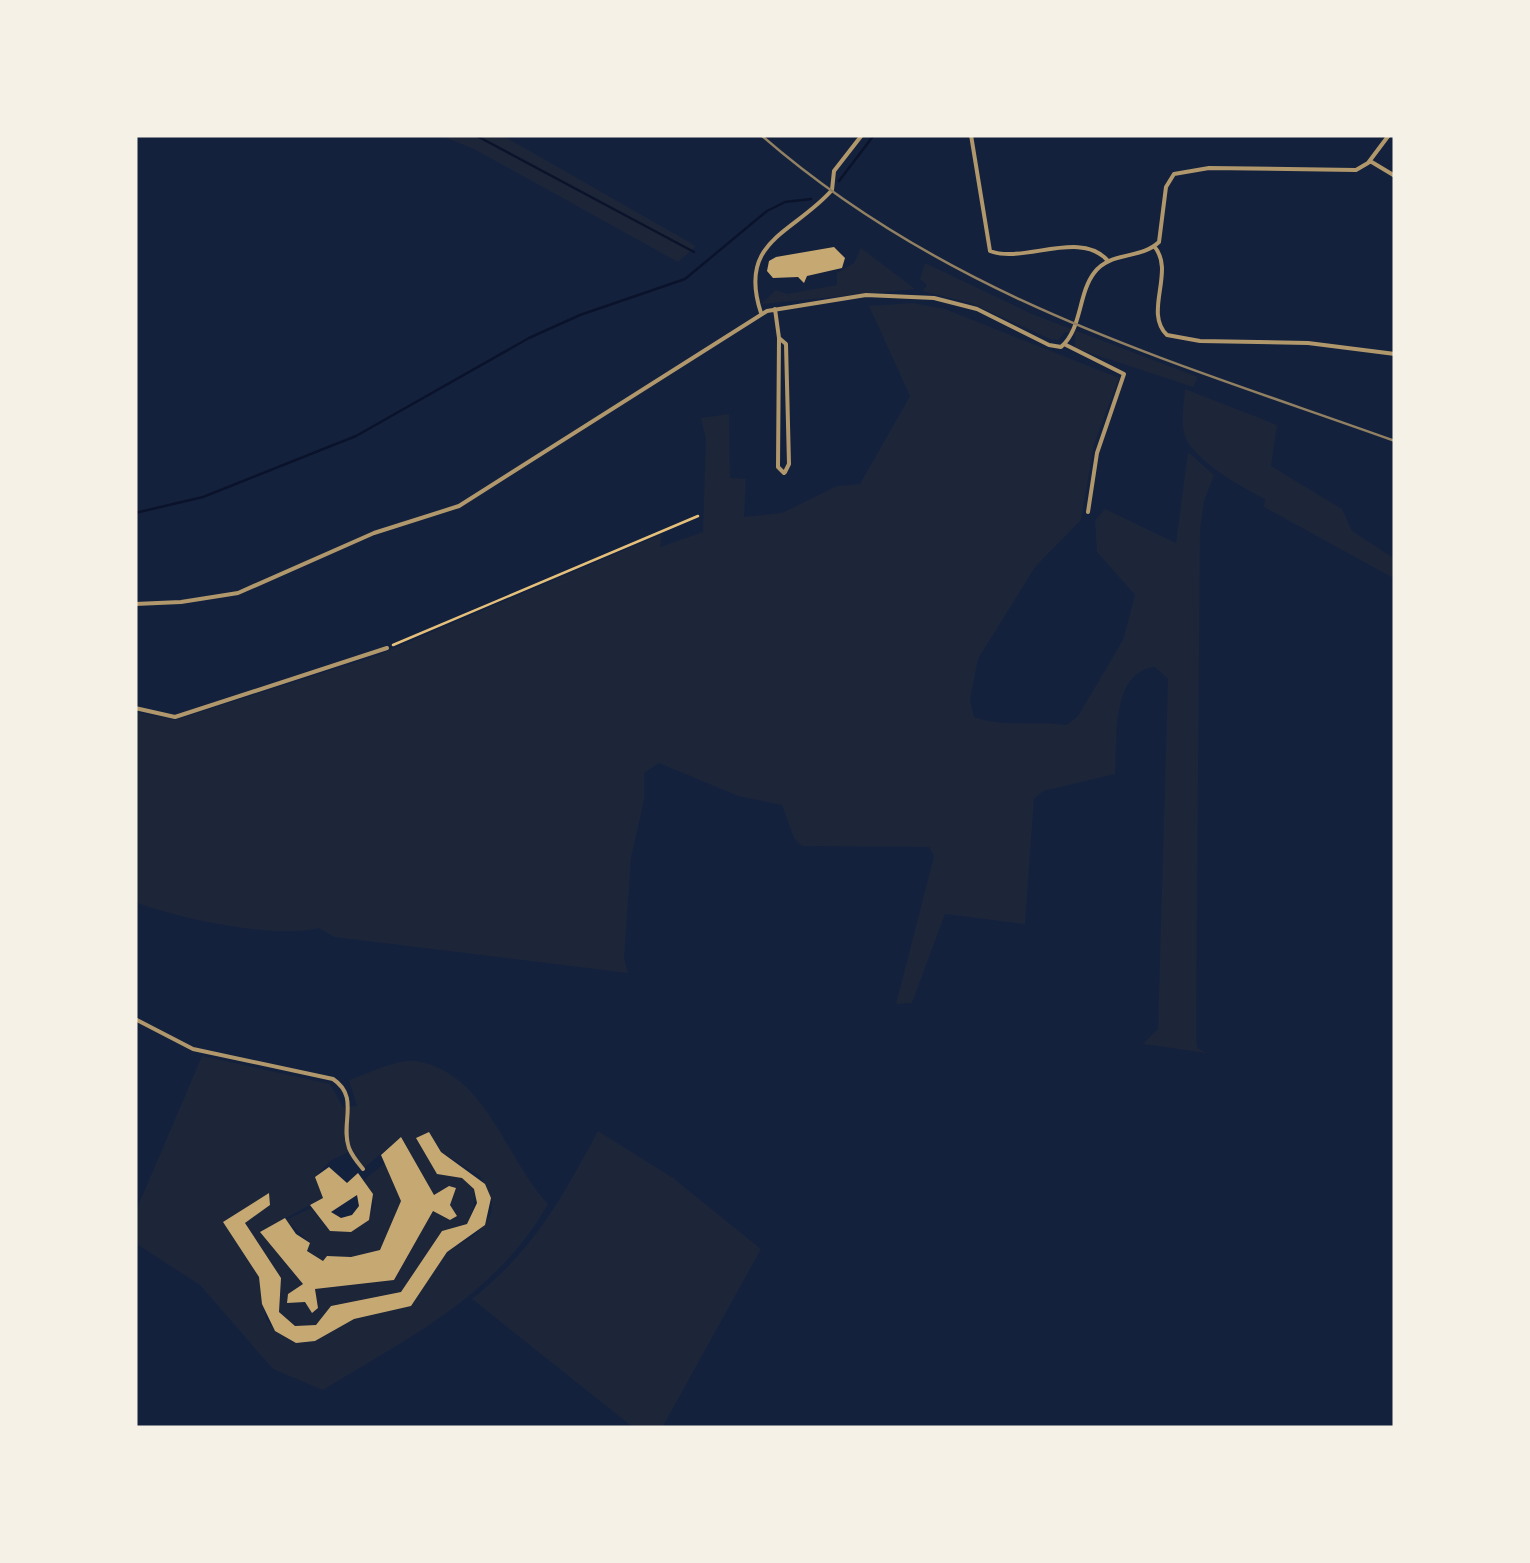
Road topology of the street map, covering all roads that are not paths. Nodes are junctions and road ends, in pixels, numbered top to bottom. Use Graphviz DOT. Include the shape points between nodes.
graph roads {
  1 [pos="862,135"];
  2 [pos="971,135"];
  3 [pos="1389,135"];
  4 [pos="1370,160"];
  5 [pos="1395,176"];
  6 [pos="1154,246"];
  7 [pos="1108,261"];
  8 [pos="775,309"];
  9 [pos="761,313"];
  10 [pos="779,338"];
  11 [pos="1065,344"];
  12 [pos="1395,354"];
  13 [pos="1088,512"];
  14 [pos="135,604"];
  15 [pos="386,648"];
  16 [pos="135,708"];
  17 [pos="135,1019"];
  18 [pos="363,1170"];
  1 -- 9 [label="street" via="834,171 832,190 782,229 757,262 752,280"];
  2 -- 7 [label="street" via="990,252 1075,248"];
  3 -- 4 [label="street"];
  4 -- 5 [label="street"];
  4 -- 6 [label="street" via="1352,171 1178,172 1167,184"];
  6 -- 7 [label="street"];
  6 -- 12 [label="street" via="1162,261 1158,319 1166,335"];
  7 -- 11 [label="street" via="1090,279"];
  8 -- 9 [label="street"];
  8 -- 10 [label="street"];
  8 -- 11 [label="street" via="866,295 934,298 982,312 1052,346"];
  9 -- 14 [label="street" via="464,503 374,533 238,593"];
  10 -- 10 [label="street" via="786,344 784,473 778,467"];
  11 -- 13 [label="street" via="1124,374 1097,453"];
  15 -- 16 [label="street" via="174,717"];
  17 -- 18 [label="street" via="193,1050 332,1079 347,1093 348,1142"];
}
